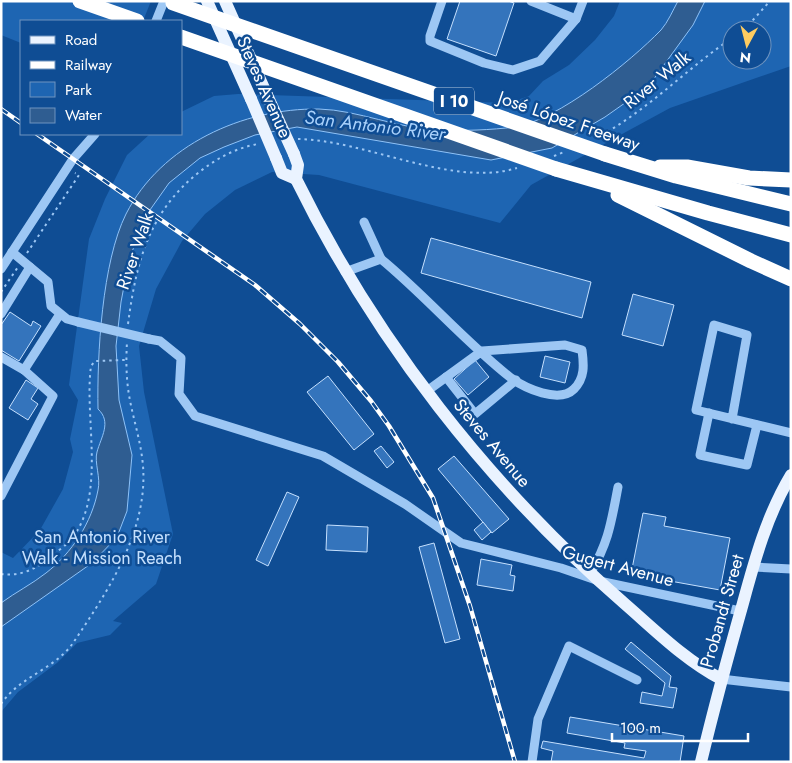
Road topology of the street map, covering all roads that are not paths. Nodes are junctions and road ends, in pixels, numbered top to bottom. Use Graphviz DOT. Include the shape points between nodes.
graph roads {
  1 [pos="80,1"];
  2 [pos="164,1"];
  3 [pos="169,1"];
  4 [pos="207,1"];
  5 [pos="225,1"];
  6 [pos="442,1"];
  7 [pos="531,1"];
  8 [pos="583,1"];
  9 [pos="576,19"];
  10 [pos="134,20"];
  11 [pos="156,20"];
  12 [pos="182,37"];
  13 [pos="94,135"];
  14 [pos="646,167"];
  15 [pos="578,176"];
  16 [pos="296,179"];
  17 [pos="791,180"];
  18 [pos="791,204"];
  19 [pos="364,222"];
  20 [pos="791,234"];
  21 [pos="12,252"];
  22 [pos="381,259"];
  23 [pos="30,267"];
  24 [pos="1,269"];
  25 [pos="345,272"];
  26 [pos="791,279"];
  27 [pos="1,314"];
  28 [pos="60,314"];
  29 [pos="482,351"];
  30 [pos="1,357"];
  31 [pos="24,370"];
  32 [pos="446,378"];
  33 [pos="516,380"];
  34 [pos="427,391"];
  35 [pos="709,413"];
  36 [pos="732,419"];
  37 [pos="757,425"];
  38 [pos="791,433"];
  39 [pos="791,475"];
  40 [pos="618,487"];
  41 [pos="1,496"];
  42 [pos="753,567"];
  43 [pos="791,570"];
  44 [pos="595,577"];
  45 [pos="740,611"];
  46 [pos="721,679"];
  47 [pos="637,680"];
  48 [pos="791,688"];
  49 [pos="532,762"];
  50 [pos="701,762"];
  1 -- 10 [label="highway"];
  2 -- 11 [label="street"];
  3 -- 14 [label="highway, José López Freeway / I 10, bridge"];
  4 -- 16 [label="main road, Steves Avenue, bridge" via="282,173"];
  5 -- 16 [label="main road, Steves Avenue, bridge" via="294,154 298,165"];
  6 -- 9 [label="street" via="430,41 484,63 512,70 540,61"];
  7 -- 9 [label="street"];
  8 -- 9 [label="street"];
  12 -- 15 [label="highway, I 10, bridge" via="554,163"];
  13 -- 21 [label="street" via="73,159"];
  14 -- 17 [label="highway" via="687,166 749,178"];
  14 -- 18 [label="highway, José López Freeway / I 10"];
  15 -- 20 [label="highway, I 10"];
  15 -- 26 [label="highway"];
  16 -- 25 [label="main road, Steves Avenue"];
  19 -- 22 [label="street"];
  21 -- 23 [label="street"];
  21 -- 24 [label="street"];
  22 -- 25 [label="street"];
  22 -- 29 [label="street"];
  23 -- 27 [label="street"];
  23 -- 28 [label="street" via="48,282 51,306"];
  25 -- 34 [label="main road, Steves Avenue"];
  28 -- 31 [label="street"];
  28 -- 44 [label="street, Gugert Avenue, bridge" via="78,322 160,341 181,358 179,394 194,416 323,456 405,504 461,543"];
  29 -- 32 [label="street"];
  29 -- 33 [label="street"];
  29 -- 33 [label="street" via="565,345 582,350 583,377 573,390 562,396 533,390"];
  30 -- 31 [label="street"];
  31 -- 41 [label="street" via="53,396"];
  32 -- 33 [label="street" via="475,414"];
  32 -- 34 [label="street"];
  34 -- 44 [label="main road, Steves Avenue" via="490,470 555,540"];
  35 -- 36 [label="street"];
  35 -- 36 [label="street" via="696,410 714,325 747,335"];
  35 -- 37 [label="street" via="700,455 747,465"];
  36 -- 37 [label="street"];
  37 -- 38 [label="street"];
  39 -- 42 [label="main road, Probandt Street" via="774,505"];
  40 -- 44 [label="street" via="609,534"];
  42 -- 43 [label="street"];
  42 -- 45 [label="main road, Probandt Street"];
  44 -- 45 [label="street, Gugert Avenue"];
  44 -- 46 [label="main road, Steves Avenue" via="692,662"];
  45 -- 46 [label="main road, Probandt Street"];
  46 -- 48 [label="street"];
  46 -- 50 [label="main road, Probandt Street"];
  47 -- 49 [label="street" via="569,646 538,719"];
}
